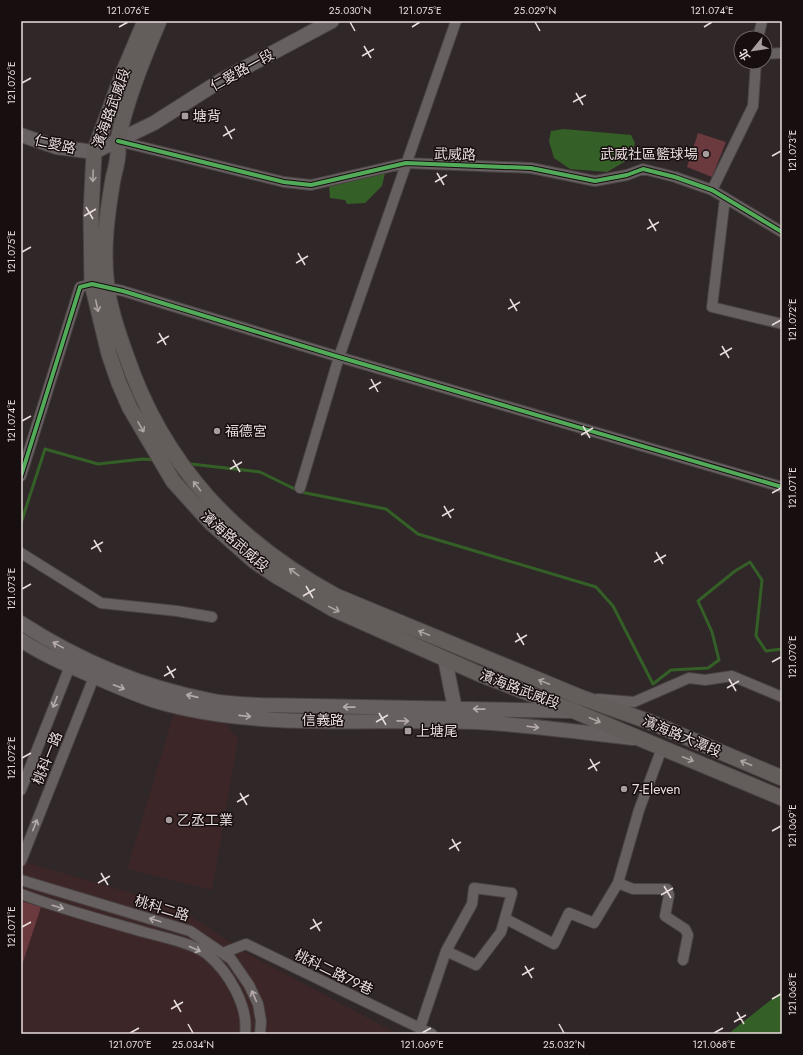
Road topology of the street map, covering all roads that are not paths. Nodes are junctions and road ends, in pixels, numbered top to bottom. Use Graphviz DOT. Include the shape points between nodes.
graph roads {
  1 [pos="145,21"];
  2 [pos="159,21"];
  3 [pos="332,21"];
  4 [pos="456,21"];
  5 [pos="756,70"];
  6 [pos="154,123"];
  7 [pos="21,135"];
  8 [pos="118,141"];
  9 [pos="94,152"];
  10 [pos="406,163"];
  11 [pos="712,190"];
  12 [pos="725,198"];
  13 [pos="782,232"];
  14 [pos="100,285"];
  15 [pos="782,324"];
  16 [pos="339,357"];
  17 [pos="21,476"];
  18 [pos="782,487"];
  19 [pos="300,488"];
  20 [pos="21,553"];
  21 [pos="212,617"];
  22 [pos="21,622"];
  23 [pos="21,640"];
  24 [pos="445,659"];
  25 [pos="73,660"];
  26 [pos="97,671"];
  27 [pos="782,697"];
  28 [pos="577,704"];
  29 [pos="455,709"];
  30 [pos="570,731"];
  31 [pos="639,739"];
  32 [pos="662,748"];
  33 [pos="782,778"];
  34 [pos="21,790"];
  35 [pos="782,798"];
  36 [pos="21,861"];
  37 [pos="21,880"];
  38 [pos="618,883"];
  39 [pos="21,894"];
  40 [pos="506,919"];
  41 [pos="446,951"];
  42 [pos="223,953"];
  43 [pos="683,960"];
  44 [pos="420,1028"];
  45 [pos="245,1034"];
  46 [pos="260,1034"];
  47 [pos="432,1034"];
  1 -- 9 [label="main road, 濱海路武威段"];
  2 -- 8 [label="main road, 濱海路武威段" via="135,78"];
  3 -- 6 [label="main road, 仁愛路一段" via="220,81"];
  4 -- 10 [label="street"];
  5 -- 11 [label="street" via="754,106"];
  6 -- 8 [label="main road, 仁愛路"];
  7 -- 9 [label="main road, 仁愛路" via="56,147"];
  8 -- 9 [label="main road, 仁愛路"];
  8 -- 10 [label="street, 武威路" via="284,182 311,185"];
  8 -- 14 [label="main road, 濱海路武威段"];
  9 -- 14 [label="main road, 濱海路武威段, one-way" via="91,221"];
  10 -- 11 [label="street, 武威路" via="531,168 595,181 643,169"];
  10 -- 16 [label="street"];
  11 -- 12 [label="street, 武威路"];
  12 -- 13 [label="street, 武威路"];
  12 -- 15 [label="street" via="712,307"];
  14 -- 16 [label="street"];
  14 -- 17 [label="street" via="80,287"];
  14 -- 24 [label="main road, 濱海路武威段, one-way" via="109,354 130,408 174,481 211,523 278,577 334,610"];
  28 -- 14 [label="main road, 濱海路武威段, one-way" via="336,596 303,579 242,533 198,488 156,426 129,365"];
  16 -- 18 [label="street"];
  16 -- 19 [label="street"];
  20 -- 21 [label="street" via="102,603"];
  25 -- 22 [label="main road, 信義路, one-way"];
  23 -- 25 [label="main road, 信義路"];
  24 -- 28 [label="main road, 濱海路武威段"];
  24 -- 29 [label="main road"];
  25 -- 26 [label="main road, 信義路"];
  25 -- 34 [label="street, 桃科一路, one-way"];
  29 -- 26 [label="main road, 信義路, one-way" via="260,705 211,701"];
  26 -- 30 [label="main road, 信義路, one-way" via="155,701 184,708 244,716 308,721 476,722"];
  36 -- 26 [label="street, 桃科一路, one-way"];
  27 -- 28 [label="street" via="732,676 704,680 689,678 634,702"];
  28 -- 29 [label="main road, 信義路, one-way"];
  28 -- 30 [label="main road"];
  28 -- 31 [label="main road, 濱海路武威段, one-way"];
  33 -- 28 [label="main road, 濱海路大潭段, one-way" via="650,722"];
  30 -- 31 [label="main road, 信義路"];
  31 -- 32 [label="main road, 濱海路大潭段"];
  32 -- 35 [label="main road, 濱海路大潭段, one-way"];
  32 -- 38 [label="street" via="639,810"];
  42 -- 37 [label="street, 桃科二路, one-way" via="190,931"];
  38 -- 40 [label="street" via="594,923 569,913 554,944"];
  38 -- 43 [label="street" via="632,889 667,889 669,895 665,916 685,929 688,935"];
  39 -- 45 [label="street, 桃科二路, one-way" via="184,944 206,954 223,971 237,995 247,1023"];
  40 -- 41 [label="street" via="501,932 476,965"];
  40 -- 41 [label="street" via="512,893 474,888 472,904"];
  41 -- 44 [label="street"];
  42 -- 44 [label="street, 桃科二路79巷" via="246,944"];
  46 -- 42 [label="street, 桃科二路, one-way" via="258,1004 249,985 231,959"];
  44 -- 47 [label="street, 桃科二路79巷"];
}
